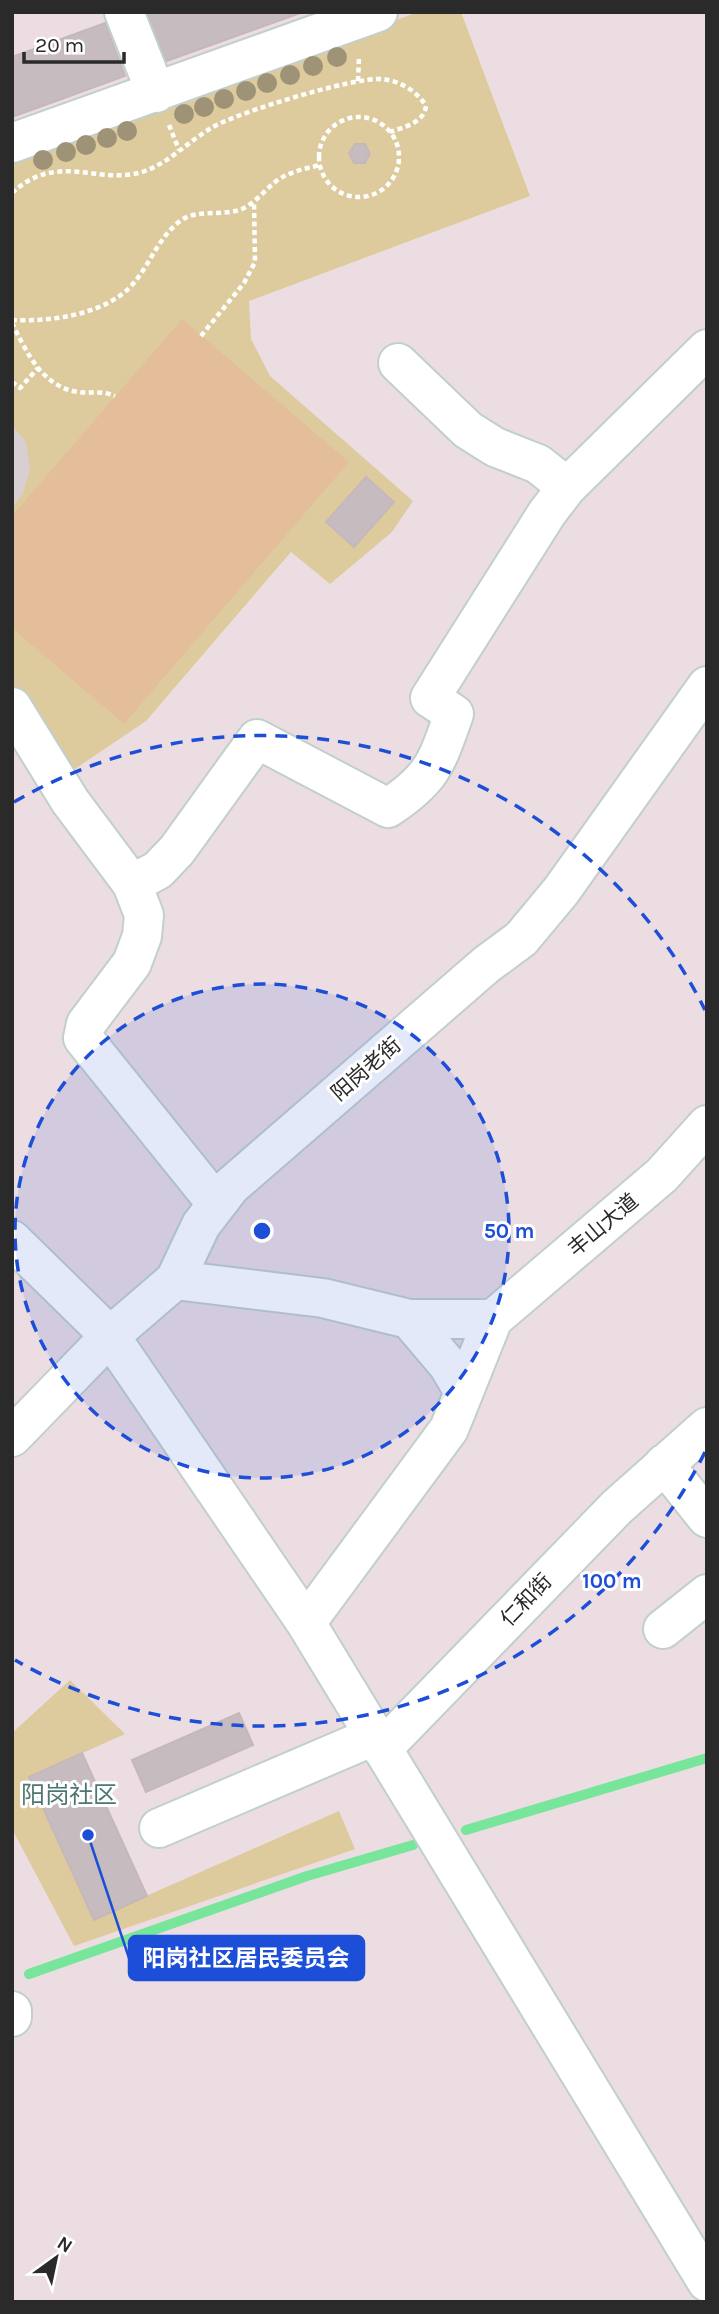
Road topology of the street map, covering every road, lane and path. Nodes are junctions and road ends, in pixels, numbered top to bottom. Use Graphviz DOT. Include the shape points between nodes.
graph roads {
  1 [pos="124,12"];
  2 [pos="378,12"];
  3 [pos="156,93"];
  4 [pos="390,132"];
  5 [pos="12,144"];
  6 [pos="320,165"];
  7 [pos="12,193"];
  8 [pos="254,201"];
  9 [pos="12,321"];
  10 [pos="201,336"];
  11 [pos="707,349"];
  12 [pos="398,363"];
  13 [pos="38,368"];
  14 [pos="12,382"];
  15 [pos="116,396"];
  16 [pos="567,487"];
  17 [pos="707,686"];
  18 [pos="12,706"];
  19 [pos="132,884"];
  20 [pos="707,1125"];
  21 [pos="216,1203"];
  22 [pos="12,1240"];
  23 [pos="175,1280"];
  24 [pos="408,1319"];
  25 [pos="493,1319"];
  26 [pos="110,1336"];
  27 [pos="464,1392"];
  28 [pos="707,1427"];
  29 [pos="12,1437"];
  30 [pos="664,1464"];
  31 [pos="707,1518"];
  32 [pos="707,1594"];
  33 [pos="306,1623"];
  34 [pos="663,1629"];
  35 [pos="378,1743"];
  36 [pos="159,1828"];
  37 [pos="12,2011"];
  38 [pos="12,2017"];
  39 [pos="707,2282"];
  1 -- 3 [label="street"];
  2 -- 3 [label="street"];
  3 -- 5 [label="street"];
  4 -- 6 [label="path" via="367,118 341,121 323,139"];
  4 -- 6 [label="path" via="399,156 397,169 382,190 370,196 344,195 324,178"];
  4 -- 7 [label="path" via="425,114 419,94 392,81 358,81 246,111 147,170 133,174 48,173"];
  6 -- 8 [label="path" via="288,175"];
  8 -- 9 [label="path" via="231,212 193,214 182,220 122,294 77,315"];
  8 -- 10 [label="path" via="255,262"];
  9 -- 13 [label="path"];
  11 -- 16 [label="street"];
  12 -- 16 [label="street" via="468,430 538,464"];
  13 -- 14 [label="path" via="20,388"];
  13 -- 15 [label="path" via="70,391"];
  16 -- 19 [label="street" via="430,698 454,714 431,770 418,788 388,808 257,739 177,850 158,870"];
  17 -- 21 [label="street, 阳岗老街" via="561,891 521,939"];
  18 -- 19 [label="street" via="70,801"];
  19 -- 21 [label="street" via="144,915 142,936 132,963 82,1036"];
  20 -- 25 [label="street, 丰山大道" via="662,1175"];
  21 -- 23 [label="street, 阳岗老街"];
  22 -- 26 [label="street"];
  23 -- 24 [label="street" via="323,1298"];
  23 -- 26 [label="street, 阳岗老街"];
  24 -- 25 [label="street"];
  24 -- 27 [label="street" via="448,1365"];
  25 -- 27 [label="street, 丰山大道"];
  26 -- 29 [label="street, 阳岗老街"];
  26 -- 33 [label="street"];
  27 -- 33 [label="street, 丰山大道" via="449,1429"];
  28 -- 30 [label="street, 仁和街"];
  30 -- 31 [label="street"];
  30 -- 35 [label="street, 仁和街"];
  32 -- 34 [label="street"];
  33 -- 35 [label="street"];
  35 -- 36 [label="street"];
  35 -- 39 [label="street"];
  37 -- 38 [label="street"];
}
